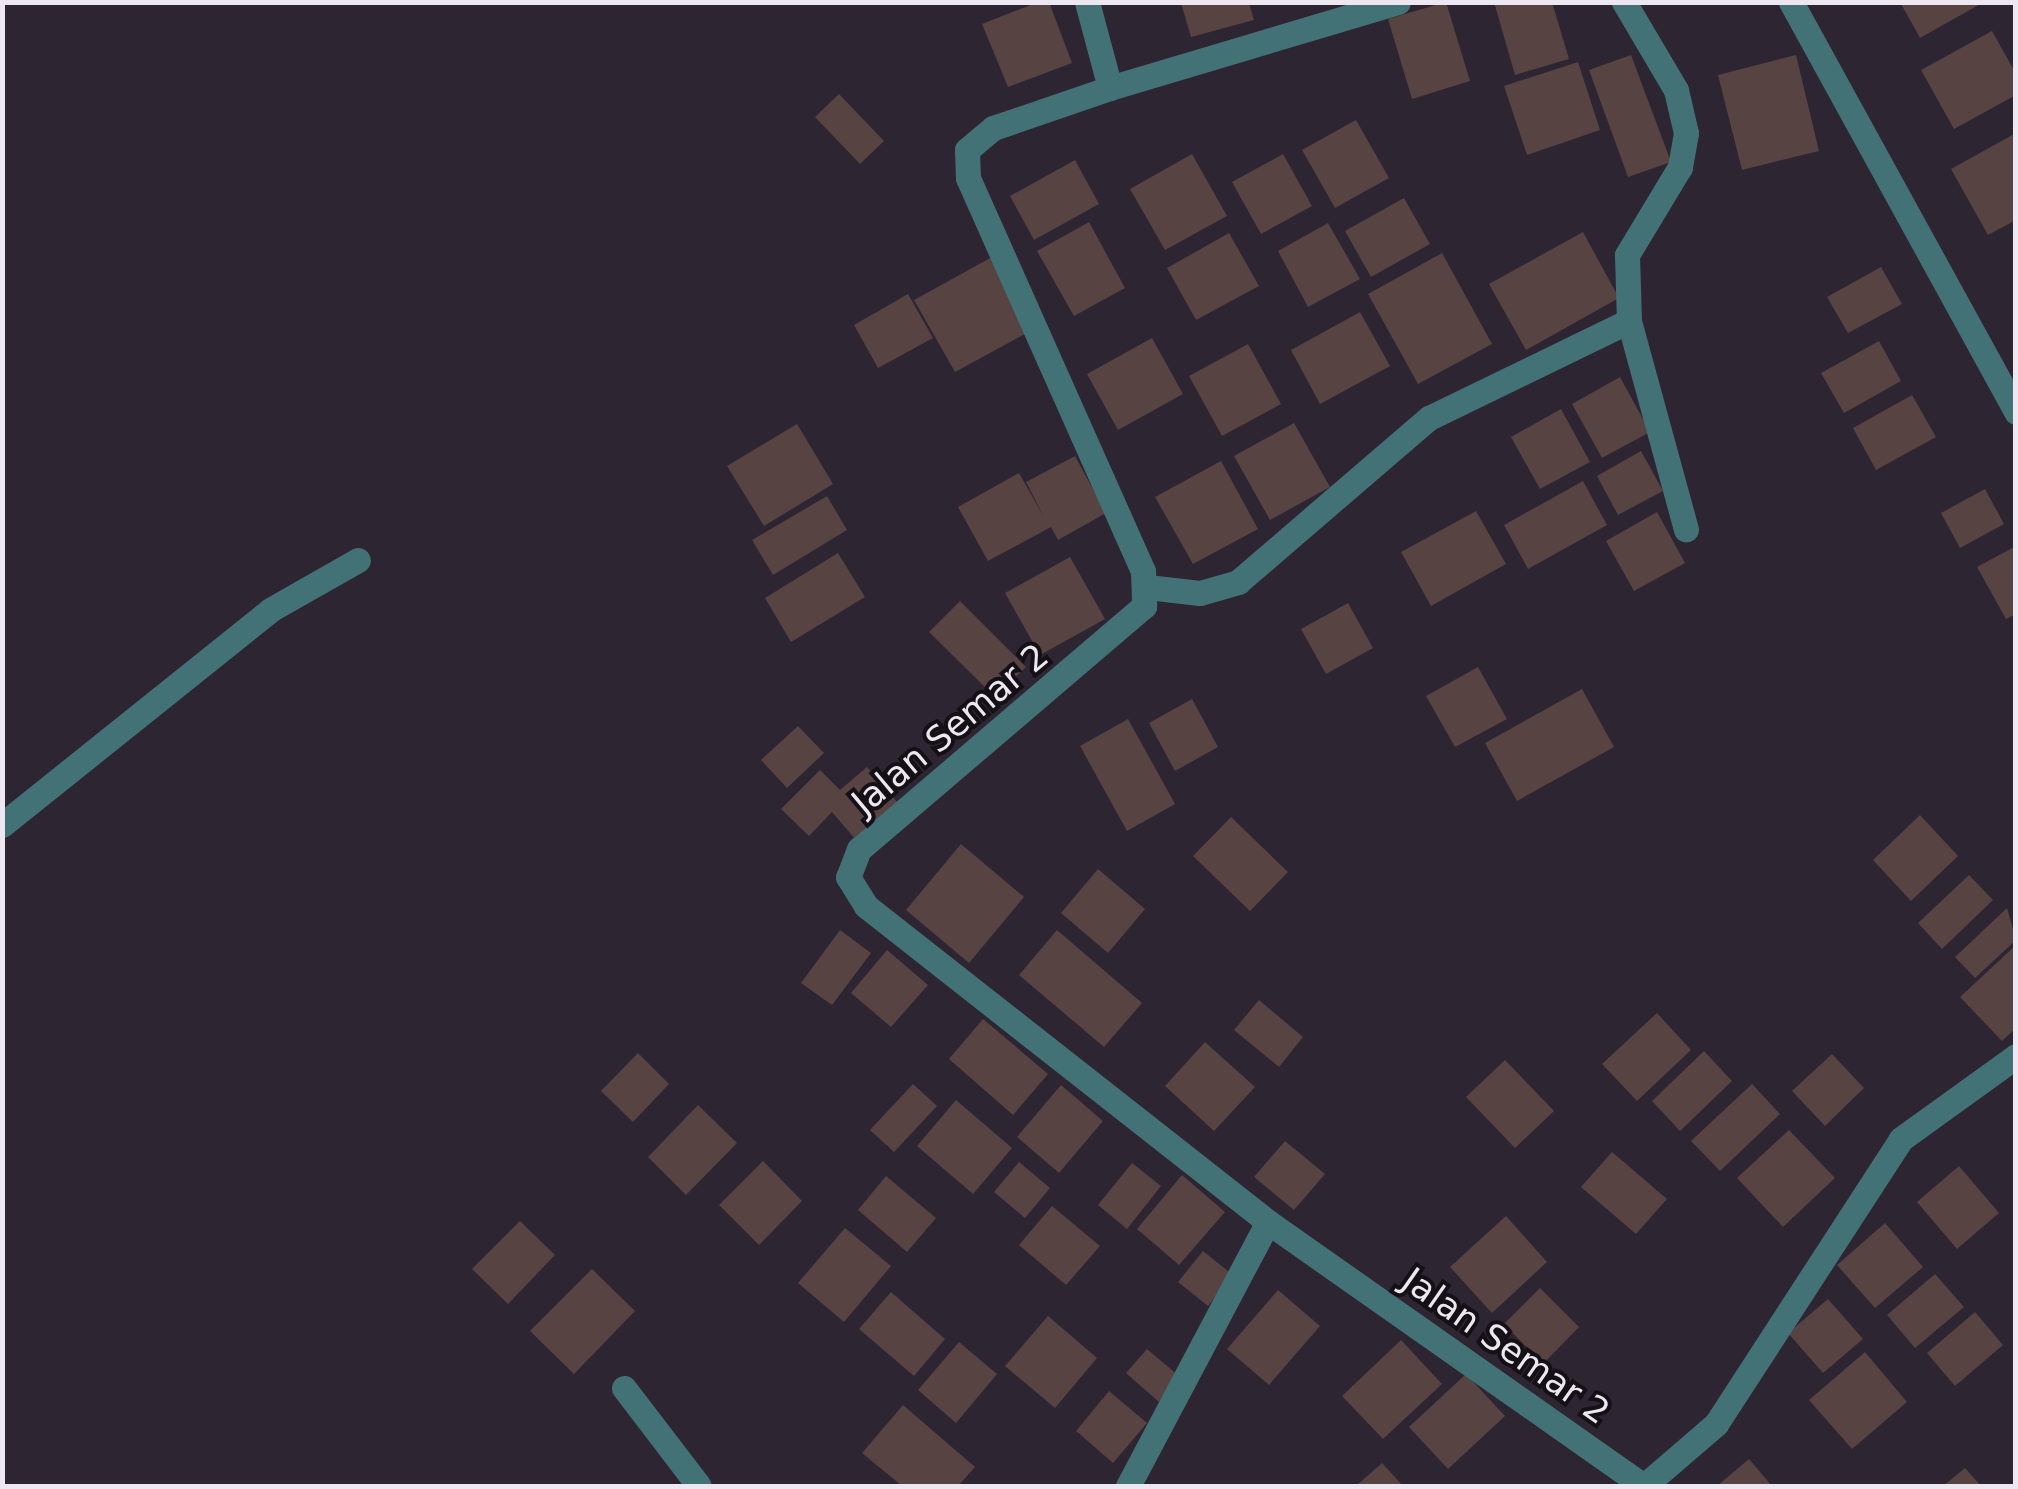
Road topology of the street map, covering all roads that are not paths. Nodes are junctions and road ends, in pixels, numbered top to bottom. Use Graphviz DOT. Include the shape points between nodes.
graph roads {
  1 [pos="1087,2"];
  2 [pos="1398,2"];
  3 [pos="1624,2"];
  4 [pos="1791,2"];
  5 [pos="1110,88"];
  6 [pos="1629,321"];
  7 [pos="2016,412"];
  8 [pos="1686,529"];
  9 [pos="358,560"];
  10 [pos="1148,587"];
  11 [pos="2,825"];
  12 [pos="2016,1056"];
  13 [pos="1268,1222"];
  14 [pos="624,1388"];
  15 [pos="699,1486"];
  16 [pos="1128,1486"];
  17 [pos="1644,1486"];
  1 -- 5 [label="street"];
  2 -- 5 [label="street"];
  3 -- 6 [label="street" via="1676,90 1686,133 1680,167 1630,240"];
  4 -- 7 [label="street"];
  5 -- 10 [label="street" via="994,128 964,164"];
  6 -- 8 [label="street"];
  6 -- 10 [label="street" via="1429,418 1238,582 1200,592"];
  9 -- 11 [label="street" via="270,610"];
  10 -- 13 [label="street, Jalan Semar 2" via="1136,619 859,849 848,877 866,906"];
  12 -- 17 [label="street" via="1901,1138 1716,1424"];
  13 -- 16 [label="street"];
  13 -- 17 [label="street, Jalan Semar 2"];
  14 -- 15 [label="street"];
}
